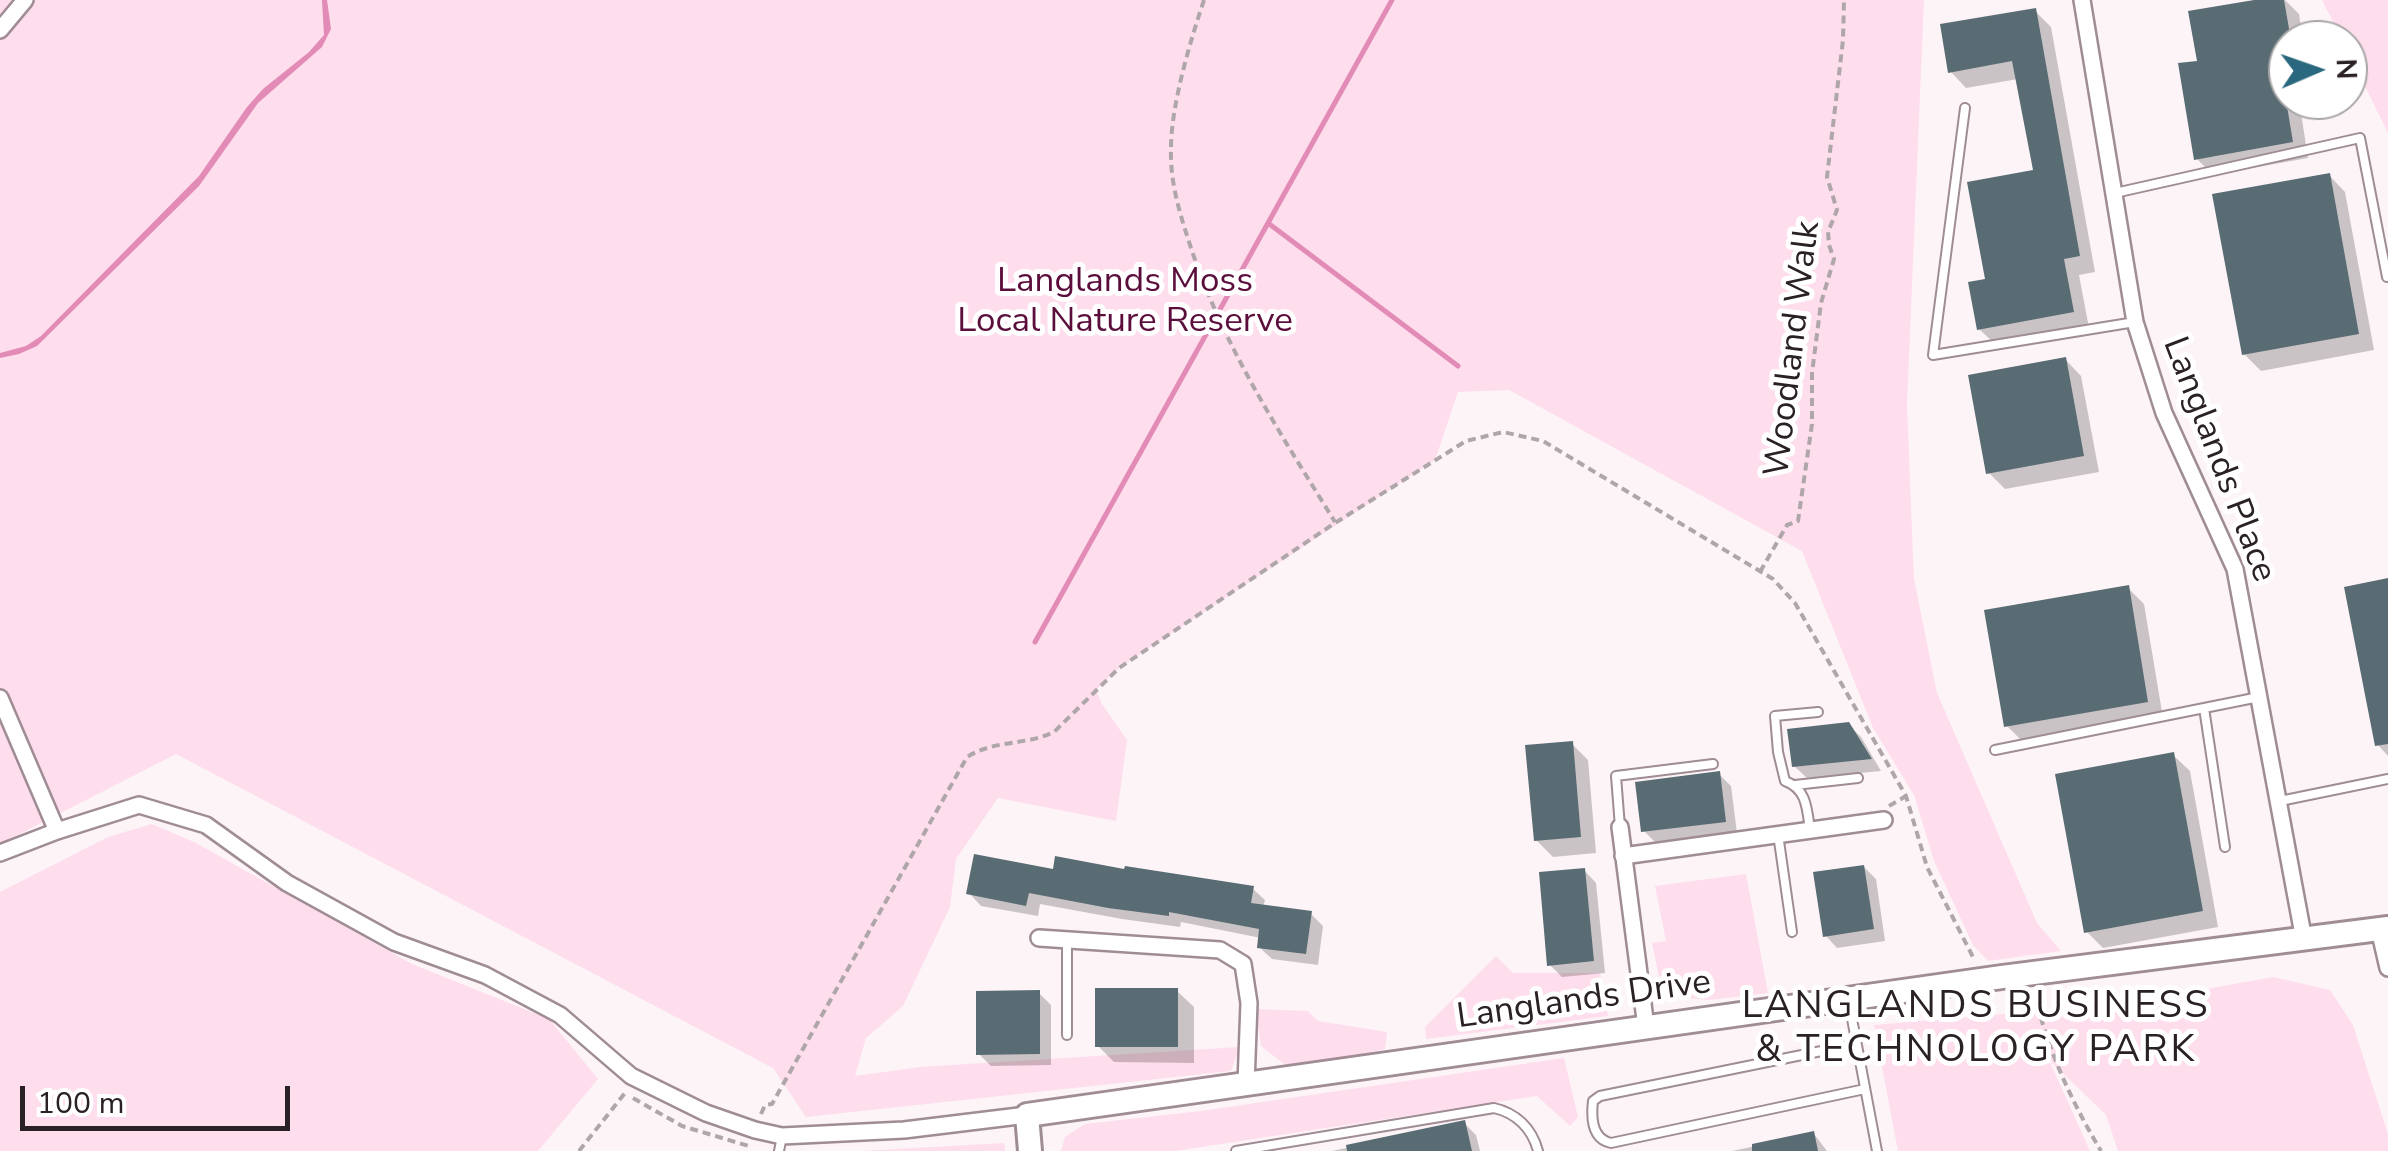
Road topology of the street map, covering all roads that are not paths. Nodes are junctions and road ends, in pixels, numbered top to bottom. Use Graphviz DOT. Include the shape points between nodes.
graph roads {
  1 [pos="24,0"];
  2 [pos="2082,0"];
  3 [pos="0,30"];
  4 [pos="1965,108"];
  5 [pos="2114,192"];
  6 [pos="2386,277"];
  7 [pos="2135,322"];
  8 [pos="2259,697"];
  9 [pos="0,698"];
  10 [pos="2204,708"];
  11 [pos="1818,712"];
  12 [pos="1995,750"];
  13 [pos="1712,764"];
  14 [pos="1858,778"];
  15 [pos="2388,779"];
  16 [pos="1795,785"];
  17 [pos="2280,801"];
  18 [pos="1884,820"];
  19 [pos="1620,827"];
  20 [pos="57,830"];
  21 [pos="1810,830"];
  22 [pos="1778,834"];
  23 [pos="2226,847"];
  24 [pos="0,853"];
  25 [pos="1623,856"];
  26 [pos="2384,928"];
  27 [pos="1792,932"];
  28 [pos="1039,938"];
  29 [pos="1067,939"];
  30 [pos="2304,940"];
  31 [pos="2388,968"];
  32 [pos="1848,998"];
  33 [pos="1646,1027"];
  34 [pos="1067,1035"];
  35 [pos="1856,1044"];
  36 [pos="1246,1084"];
  37 [pos="1865,1089"];
  38 [pos="1027,1115"];
  39 [pos="780,1143"];
  40 [pos="1030,1151"];
  41 [pos="1236,1151"];
  42 [pos="1538,1151"];
  43 [pos="1877,1151"];
  1 -- 3 [label="street"];
  2 -- 5 [label="street, Langlands Place"];
  4 -- 7 [label="lane" via="1933,355"];
  5 -- 6 [label="lane" via="2360,138"];
  5 -- 7 [label="street, Langlands Place"];
  7 -- 8 [label="street, Langlands Place" via="2164,414 2235,568"];
  8 -- 10 [label="lane"];
  8 -- 17 [label="street, Langlands Place"];
  9 -- 20 [label="street"];
  10 -- 12 [label="lane"];
  10 -- 23 [label="lane"];
  11 -- 16 [label="lane" via="1776,716 1785,782"];
  13 -- 19 [label="lane" via="1616,776"];
  14 -- 16 [label="lane"];
  15 -- 17 [label="lane"];
  16 -- 21 [label="lane"];
  17 -- 30 [label="street, Langlands Place"];
  18 -- 21 [label="street"];
  19 -- 25 [label="street"];
  20 -- 24 [label="street"];
  20 -- 39 [label="street" via="139,805 206,825 288,884 394,942 485,976 560,1015 630,1076"];
  21 -- 22 [label="street"];
  22 -- 25 [label="street"];
  22 -- 27 [label="lane"];
  25 -- 33 [label="street"];
  26 -- 30 [label="street, Langlands Drive"];
  26 -- 31 [label="street"];
  28 -- 29 [label="street"];
  29 -- 34 [label="lane"];
  29 -- 36 [label="street" via="1220,950 1244,964"];
  30 -- 32 [label="street, Langlands Drive"];
  32 -- 33 [label="street, Langlands Drive"];
  32 -- 35 [label="lane"];
  33 -- 36 [label="street, Langlands Drive"];
  35 -- 37 [label="lane"];
  35 -- 37 [label="lane" via="1600,1096 1593,1101 1596,1134 1611,1142"];
  36 -- 38 [label="street, Langlands Drive"];
  37 -- 43 [label="lane"];
  38 -- 39 [label="street"];
  38 -- 40 [label="street"];
  41 -- 42 [label="lane" via="1494,1108 1526,1126"];
}
